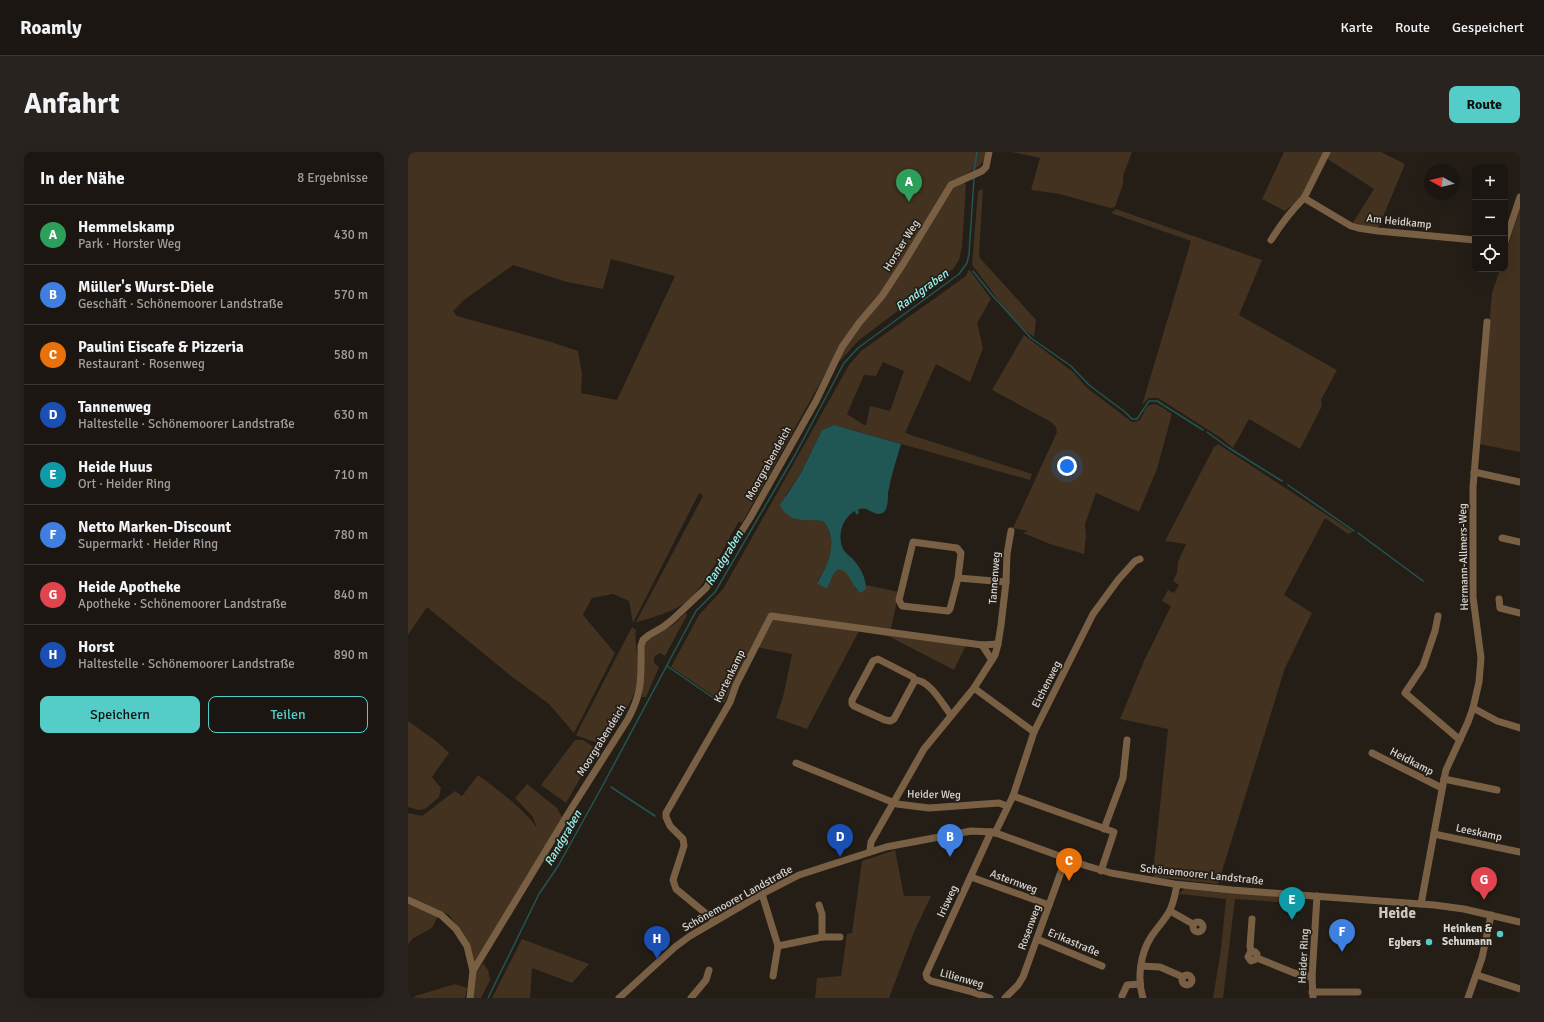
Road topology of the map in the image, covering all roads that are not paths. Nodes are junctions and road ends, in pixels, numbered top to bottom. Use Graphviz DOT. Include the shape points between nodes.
graph roads {
  1 [pos="989,152"];
  2 [pos="1327,152"];
  3 [pos="1520,197"];
  4 [pos="1304,198"];
  5 [pos="1507,236"];
  6 [pos="1271,240"];
  7 [pos="1472,240"];
  8 [pos="1487,322"];
  9 [pos="836,359"];
  10 [pos="1474,472"];
  11 [pos="1520,482"];
  12 [pos="1011,531"];
  13 [pos="1502,538"];
  14 [pos="1520,542"];
  15 [pos="1140,558"];
  16 [pos="958,578"];
  17 [pos="1006,582"];
  18 [pos="1499,599"];
  19 [pos="1520,613"];
  20 [pos="1438,616"];
  21 [pos="998,644"];
  22 [pos="982,645"];
  23 [pos="992,660"];
  24 [pos="915,680"];
  25 [pos="974,688"];
  26 [pos="1473,708"];
  27 [pos="951,715"];
  28 [pos="1520,728"];
  29 [pos="1034,732"];
  30 [pos="1127,740"];
  31 [pos="1460,740"];
  32 [pos="1372,753"];
  33 [pos="796,763"];
  34 [pos="1444,779"];
  35 [pos="1442,788"];
  36 [pos="1497,790"];
  37 [pos="1013,796"];
  38 [pos="893,804"];
  39 [pos="1008,806"];
  40 [pos="1104,828"];
  41 [pos="993,833"];
  42 [pos="1434,834"];
  43 [pos="870,851"];
  44 [pos="1520,852"];
  45 [pos="1066,858"];
  46 [pos="1101,870"];
  47 [pos="971,877"];
  48 [pos="1177,885"];
  49 [pos="762,894"];
  50 [pos="1317,896"];
  51 [pos="408,900"];
  52 [pos="1421,904"];
  53 [pos="819,905"];
  54 [pos="1049,906"];
  55 [pos="1170,911"];
  56 [pos="1491,915"];
  57 [pos="1252,919"];
  58 [pos="715,921"];
  59 [pos="1520,922"];
  60 [pos="1193,924"];
  61 [pos="822,937"];
  62 [pos="840,938"];
  63 [pos="1037,939"];
  64 [pos="778,946"];
  65 [pos="1102,966"];
  66 [pos="1141,966"];
  67 [pos="709,970"];
  68 [pos="473,971"];
  69 [pos="1477,975"];
  70 [pos="773,976"];
  71 [pos="1183,977"];
  72 [pos="1312,977"];
  73 [pos="929,980"];
  74 [pos="1140,984"];
  75 [pos="1520,989"];
  76 [pos="1358,992"];
  77 [pos="1313,995"];
  78 [pos="1122,996"];
  79 [pos="470,998"];
  80 [pos="619,998"];
  81 [pos="692,998"];
  82 [pos="990,998"];
  83 [pos="1004,998"];
  84 [pos="1143,998"];
  85 [pos="1468,998"];
  1 -- 9 [label="street, Horster Weg" via="986,167 981,172 951,185 904,264 846,341"];
  2 -- 4 [label="street"];
  3 -- 5 [label="street"];
  4 -- 6 [label="street" via="1289,212"];
  4 -- 7 [label="street, Am Heidkamp" via="1358,228"];
  8 -- 10 [label="street, Hermann-Allmers-Weg"];
  9 -- 68 [label="street, Moorgrabendeich" via="816,401 750,518 706,588 672,620 643,640 640,689 636,705"];
  10 -- 11 [label="street"];
  10 -- 26 [label="street, Hermann-Allmers-Weg" via="1473,597 1481,658"];
  12 -- 17 [label="street, Tannenweg"];
  13 -- 14 [label="street"];
  15 -- 29 [label="street, Eichenweg" via="1118,580 1093,614"];
  16 -- 16 [label="street" via="948,611 902,606 899,600 913,542 956,548 961,553"];
  16 -- 17 [label="street"];
  17 -- 21 [label="street, Tannenweg"];
  18 -- 19 [label="street" via="1500,608"];
  20 -- 31 [label="street" via="1423,666 1405,693"];
  21 -- 22 [label="street, Kortenkamp"];
  21 -- 23 [label="street, Tannenweg"];
  22 -- 23 [label="street"];
  22 -- 58 [label="street, Kortenkamp" via="771,616 730,702 666,813 670,826 682,839 684,846 673,880 676,889"];
  23 -- 25 [label="street, Tannenweg"];
  24 -- 24 [label="street" via="894,719 890,721 852,704 876,658"];
  24 -- 27 [label="street" via="929,686"];
  25 -- 27 [label="street, Tannenweg"];
  25 -- 29 [label="street"];
  26 -- 28 [label="street" via="1497,722"];
  26 -- 31 [label="street, Hermann-Allmers-Weg"];
  27 -- 38 [label="street, Tannenweg" via="924,750"];
  29 -- 37 [label="street, Eichenweg"];
  30 -- 40 [label="street" via="1122,778"];
  31 -- 34 [label="street, Hermann-Allmers-Weg"];
  32 -- 35 [label="street, Heidkamp"];
  33 -- 38 [label="street, Heider Weg"];
  34 -- 35 [label="street, Hermann-Allmers-Weg"];
  34 -- 36 [label="street"];
  35 -- 42 [label="street, Hermann-Allmers-Weg"];
  37 -- 39 [label="street, Eichenweg"];
  37 -- 40 [label="street"];
  38 -- 39 [label="street, Heider Weg" via="929,808 999,803"];
  38 -- 43 [label="street, Tannenweg" via="871,842"];
  39 -- 41 [label="street, Eichenweg"];
  40 -- 46 [label="street" via="1114,832"];
  41 -- 43 [label="street, Schönemoorer Landstraße" via="971,831"];
  41 -- 45 [label="street, Schönemoorer Landstraße"];
  41 -- 47 [label="street, Irisweg"];
  42 -- 44 [label="street, Leeskamp"];
  42 -- 52 [label="street, Hermann-Allmers-Weg"];
  43 -- 49 [label="street, Schönemoorer Landstraße" via="799,875"];
  45 -- 46 [label="street, Schönemoorer Landstraße"];
  45 -- 54 [label="street, Rosenweg"];
  46 -- 48 [label="street, Schönemoorer Landstraße"];
  47 -- 54 [label="street, Asternweg"];
  47 -- 73 [label="street, Irisweg" via="927,971 926,976"];
  48 -- 50 [label="street, Schönemoorer Landstraße"];
  48 -- 55 [label="street"];
  49 -- 58 [label="street, Schönemoorer Landstraße"];
  49 -- 64 [label="street"];
  50 -- 52 [label="street, Schönemoorer Landstraße"];
  50 -- 72 [label="street, Heider Ring"];
  51 -- 68 [label="street" via="441,914 456,929 467,946"];
  52 -- 56 [label="street, Schönemoorer Landstraße" via="1448,906"];
  53 -- 61 [label="street" via="822,914"];
  54 -- 63 [label="street, Rosenweg"];
  55 -- 60 [label="street"];
  55 -- 66 [label="street" via="1147,943"];
  56 -- 59 [label="street, Schönemoorer Landstraße"];
  56 -- 69 [label="street"];
  57 -- 72 [label="street" via="1250,946 1251,952 1256,953 1257,958 1294,973"];
  58 -- 80 [label="street, Schönemoorer Landstraße" via="690,936"];
  61 -- 62 [label="street"];
  61 -- 64 [label="street"];
  63 -- 65 [label="street, Erikastraße"];
  63 -- 83 [label="street, Rosenweg" via="1020,983"];
  64 -- 70 [label="street"];
  66 -- 71 [label="street" via="1160,967"];
  66 -- 74 [label="street"];
  67 -- 81 [label="street" via="706,980"];
  68 -- 79 [label="street, Moorgrabendeich"];
  69 -- 75 [label="street"];
  69 -- 85 [label="street"];
  72 -- 77 [label="street, Heider Ring"];
  73 -- 82 [label="street, Lilienweg"];
  74 -- 78 [label="street" via="1127,985"];
  74 -- 84 [label="street"];
  76 -- 77 [label="street, Heider Ring"];
}
